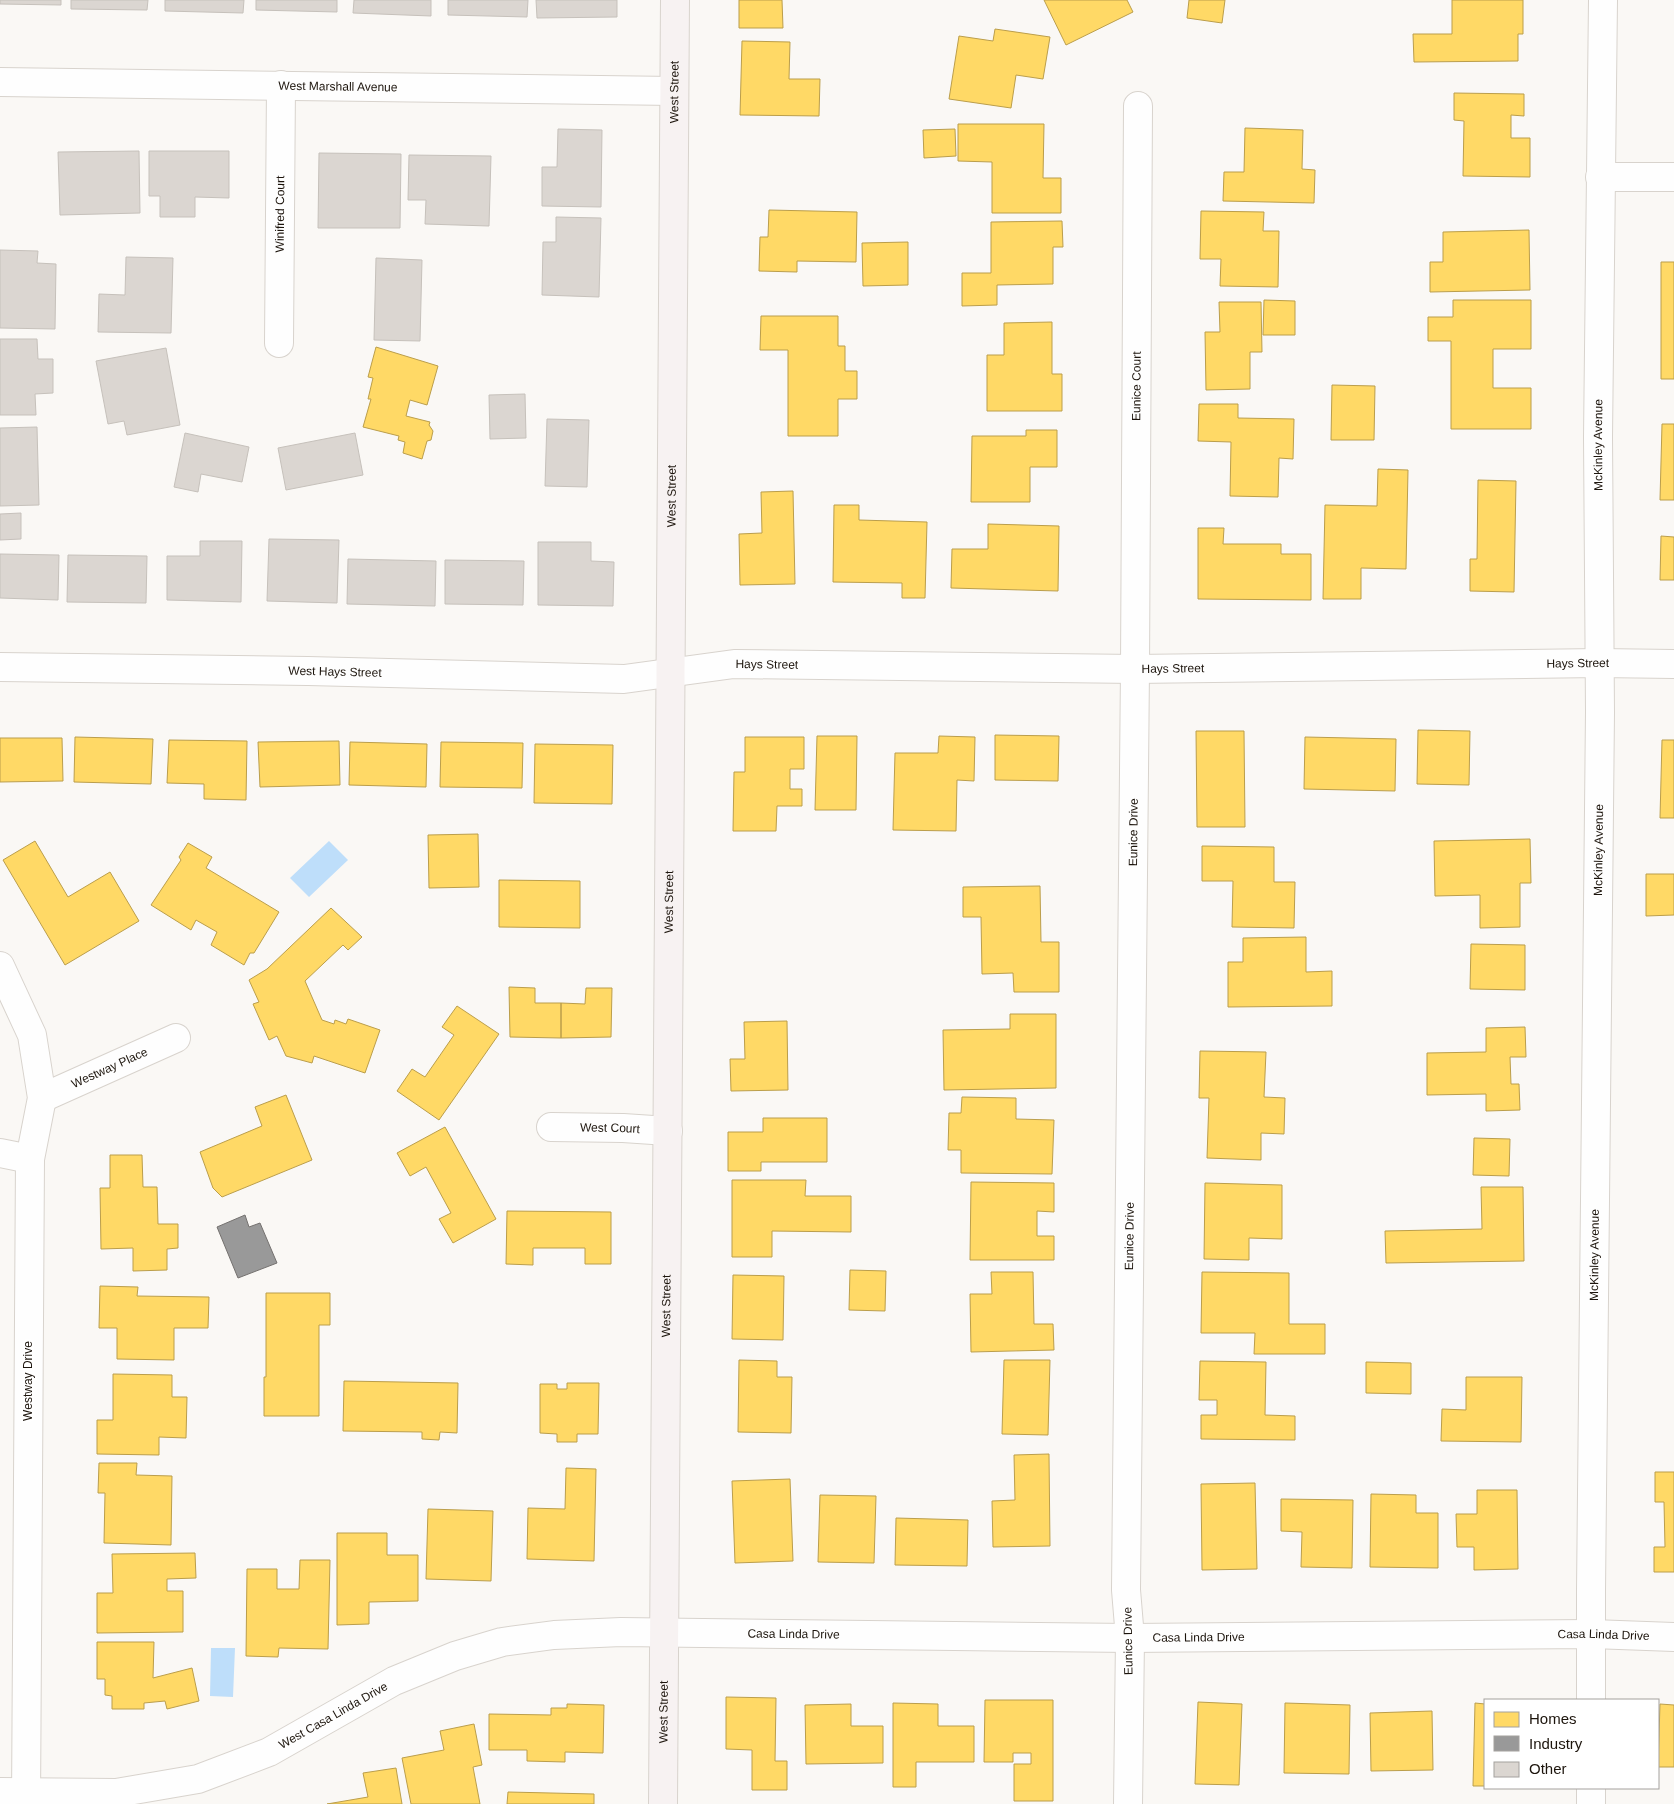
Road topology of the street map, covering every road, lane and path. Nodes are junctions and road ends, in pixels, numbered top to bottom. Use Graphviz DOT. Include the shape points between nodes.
graph roads {
  1 [pos="675,0"];
  2 [pos="1603,0"];
  3 [pos="0,82"];
  4 [pos="281,85"];
  5 [pos="674,91"];
  6 [pos="1138,106"];
  7 [pos="1600,177"];
  8 [pos="1674,177"];
  9 [pos="280,344"];
  10 [pos="1599,663"];
  11 [pos="1674,664"];
  12 [pos="0,667"];
  13 [pos="1135,669"];
  14 [pos="670,672"];
  15 [pos="0,966"];
  16 [pos="176,1038"];
  17 [pos="42,1098"];
  18 [pos="551,1127"];
  19 [pos="668,1131"];
  20 [pos="0,1153"];
  21 [pos="30,1159"];
  22 [pos="665,1633"];
  23 [pos="1592,1634"];
  24 [pos="1674,1637"];
  25 [pos="1130,1638"];
  26 [pos="1591,1699"];
  27 [pos="1591,1789"];
  28 [pos="17,1796"];
  29 [pos="664,1804"];
  30 [pos="1128,1804"];
  31 [pos="1591,1804"];
  1 -- 5 [label="main road, West Street"];
  2 -- 7 [label="street, McKinley Avenue"];
  3 -- 4 [label="street, West Marshall Avenue"];
  4 -- 5 [label="street, West Marshall Avenue"];
  4 -- 9 [label="street, Winifred Court"];
  5 -- 14 [label="main road, West Street"];
  6 -- 13 [label="street, Eunice Court"];
  7 -- 8 [label="street"];
  7 -- 10 [label="street, McKinley Avenue"];
  10 -- 11 [label="street, Hays Street"];
  10 -- 13 [label="street, Hays Street"];
  10 -- 23 [label="street, McKinley Avenue"];
  12 -- 14 [label="street, West Hays Street" via="624,679"];
  13 -- 14 [label="street, Hays Street" via="734,664"];
  13 -- 25 [label="street, Eunice Drive" via="1126,1590"];
  14 -- 19 [label="main road, West Street"];
  15 -- 17 [label="street, Westway Drive" via="32,1036"];
  16 -- 17 [label="street, Westway Place"];
  17 -- 21 [label="street, Westway Drive"];
  18 -- 19 [label="street, West Court"];
  19 -- 22 [label="main road, West Street"];
  20 -- 21 [label="street"];
  21 -- 28 [label="street, Westway Drive"];
  22 -- 25 [label="street, Casa Linda Drive"];
  22 -- 28 [label="street, West Casa Linda Drive" via="554,1635 502,1642 455,1656 394,1681 269,1752 198,1779 116,1793"];
  22 -- 29 [label="main road, West Street"];
  23 -- 24 [label="street, Casa Linda Drive"];
  23 -- 25 [label="street, Casa Linda Drive"];
  23 -- 26 [label="street, McKinley Avenue"];
  25 -- 30 [label="street, Eunice Drive"];
  27 -- 31 [label="street"];
}
